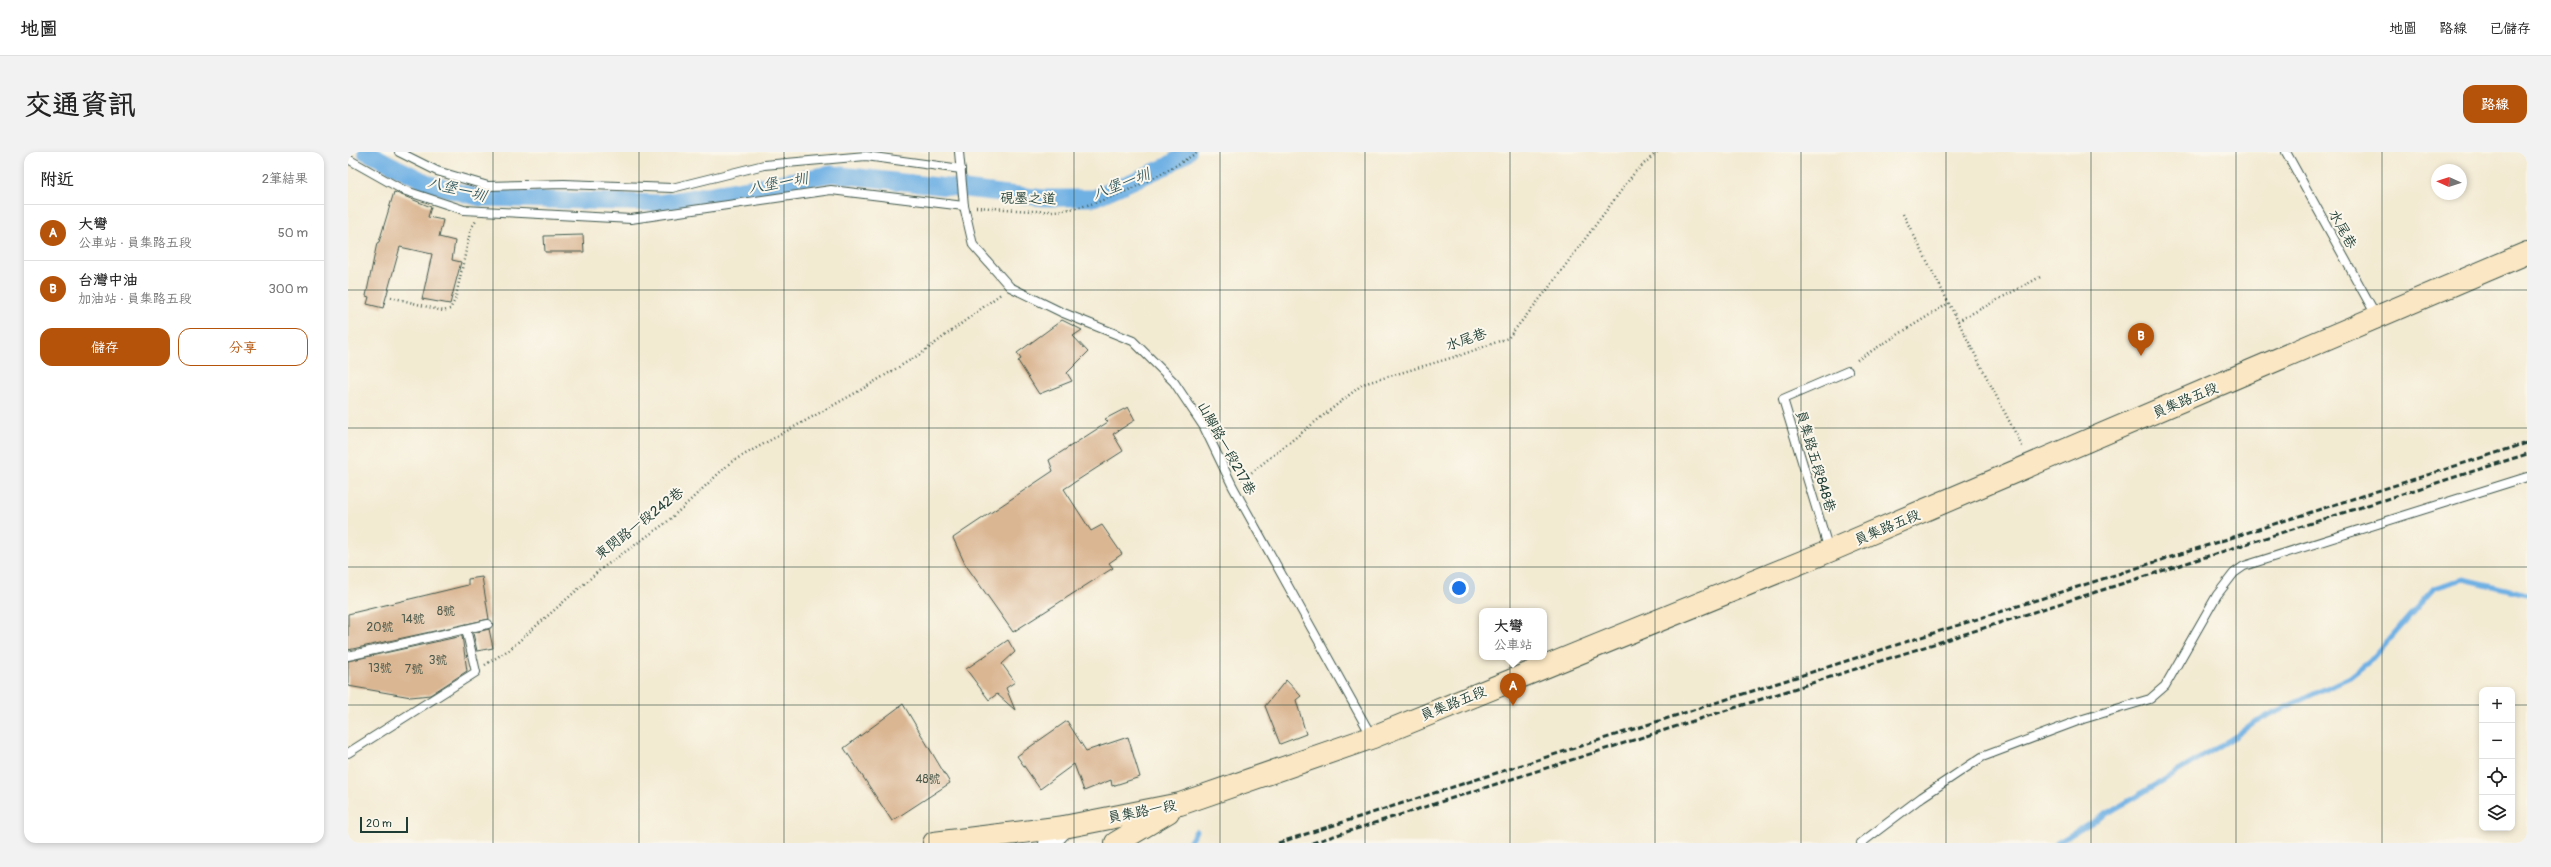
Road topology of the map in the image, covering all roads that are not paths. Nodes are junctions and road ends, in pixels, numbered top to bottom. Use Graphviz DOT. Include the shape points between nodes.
graph roads {
  1 [pos="399,152"];
  2 [pos="959,152"];
  3 [pos="2286,152"];
  4 [pos="348,160"];
  5 [pos="961,169"];
  6 [pos="964,206"];
  7 [pos="2527,253"];
  8 [pos="2378,318"];
  9 [pos="1848,371"];
  10 [pos="2527,476"];
  11 [pos="1829,551"];
  12 [pos="488,624"];
  13 [pos="466,629"];
  14 [pos="348,656"];
  15 [pos="1373,737"];
  16 [pos="348,754"];
  17 [pos="1240,784"];
  18 [pos="1180,804"];
  19 [pos="1064,827"];
  20 [pos="934,843"];
  21 [pos="937,843"];
  22 [pos="1048,843"];
  23 [pos="1116,843"];
  24 [pos="1860,843"];
  1 -- 5 [label="lane" via="438,171 488,186 564,184 672,188 764,165 866,156"];
  2 -- 5 [label="lane"];
  3 -- 8 [label="lane, 水尾巷"];
  4 -- 6 [label="lane" via="403,190 464,210 631,219 831,190"];
  5 -- 6 [label="lane, 山腳路一段217巷"];
  6 -- 15 [label="lane, 山腳路一段217巷" via="973,245 1010,287 1061,312 1134,341 1174,382 1204,427 1234,487"];
  7 -- 8 [label="main road, 員集路五段"];
  8 -- 11 [label="main road, 員集路五段"];
  9 -- 11 [label="lane, 員集路五段848巷" via="1783,399"];
  10 -- 24 [label="lane" via="2244,566 2234,573 2217,595 2165,686 2150,699 2083,719 1982,757"];
  11 -- 15 [label="main road, 員集路五段"];
  12 -- 13 [label="lane"];
  13 -- 14 [label="lane"];
  13 -- 16 [label="lane" via="476,672"];
  15 -- 17 [label="main road, 員集路五段"];
  17 -- 18 [label="main road, 員集路一段"];
  18 -- 19 [label="main road, 員集路一段"];
  18 -- 23 [label="main road"];
  19 -- 21 [label="main road, 員集路一段"];
  19 -- 22 [label="street"];
  20 -- 21 [label="main road, 員集路一段"];
}
